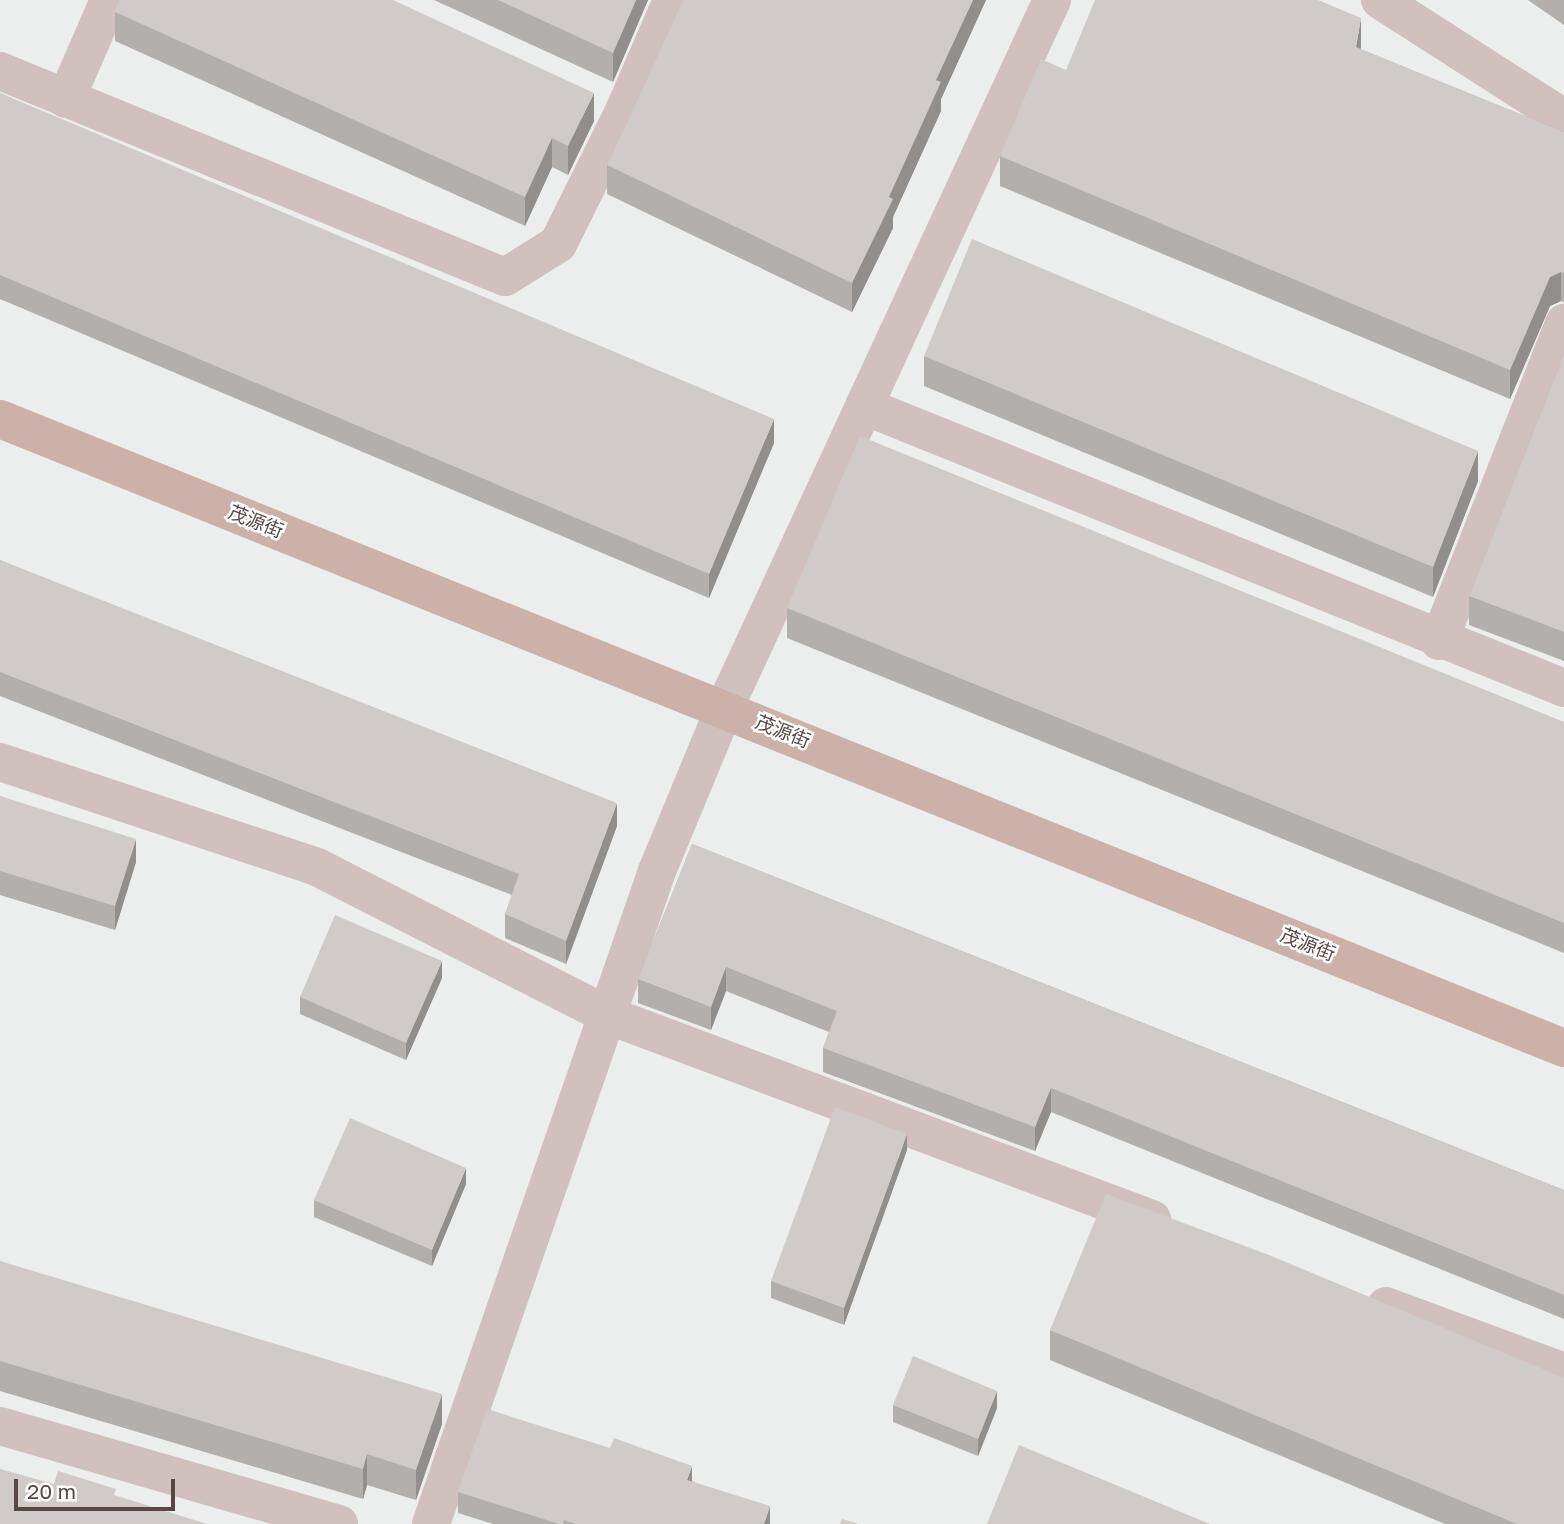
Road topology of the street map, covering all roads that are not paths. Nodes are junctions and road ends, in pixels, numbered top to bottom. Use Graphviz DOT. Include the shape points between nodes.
graph roads {
  1 [pos="109,0"];
  2 [pos="672,0"];
  3 [pos="1052,0"];
  4 [pos="1380,0"];
  5 [pos="0,71"];
  6 [pos="586,94"];
  7 [pos="66,99"];
  8 [pos="624,111"];
  9 [pos="1564,118"];
  10 [pos="1564,323"];
  11 [pos="864,406"];
  12 [pos="0,419"];
  13 [pos="1439,641"];
  14 [pos="1564,688"];
  15 [pos="725,707"];
  16 [pos="0,762"];
  17 [pos="607,1015"];
  18 [pos="1564,1048"];
  19 [pos="1184,1230"];
  20 [pos="1354,1294"];
  21 [pos="1564,1373"];
  22 [pos="0,1426"];
  23 [pos="338,1524"];
  24 [pos="431,1524"];
  1 -- 7 [label="street"];
  2 -- 8 [label="street"];
  3 -- 11 [label="street"];
  4 -- 9 [label="street"];
  5 -- 7 [label="street"];
  6 -- 8 [label="street"];
  7 -- 8 [label="street" via="505,277 558,244"];
  10 -- 13 [label="street"];
  11 -- 13 [label="street"];
  11 -- 15 [label="street"];
  12 -- 15 [label="main road, 茂源街"];
  13 -- 14 [label="street"];
  15 -- 17 [label="street" via="657,871"];
  15 -- 18 [label="main road, 茂源街"];
  16 -- 17 [label="street" via="317,867"];
  17 -- 19 [label="street"];
  17 -- 24 [label="street"];
  20 -- 21 [label="street"];
  22 -- 23 [label="street"];
}
